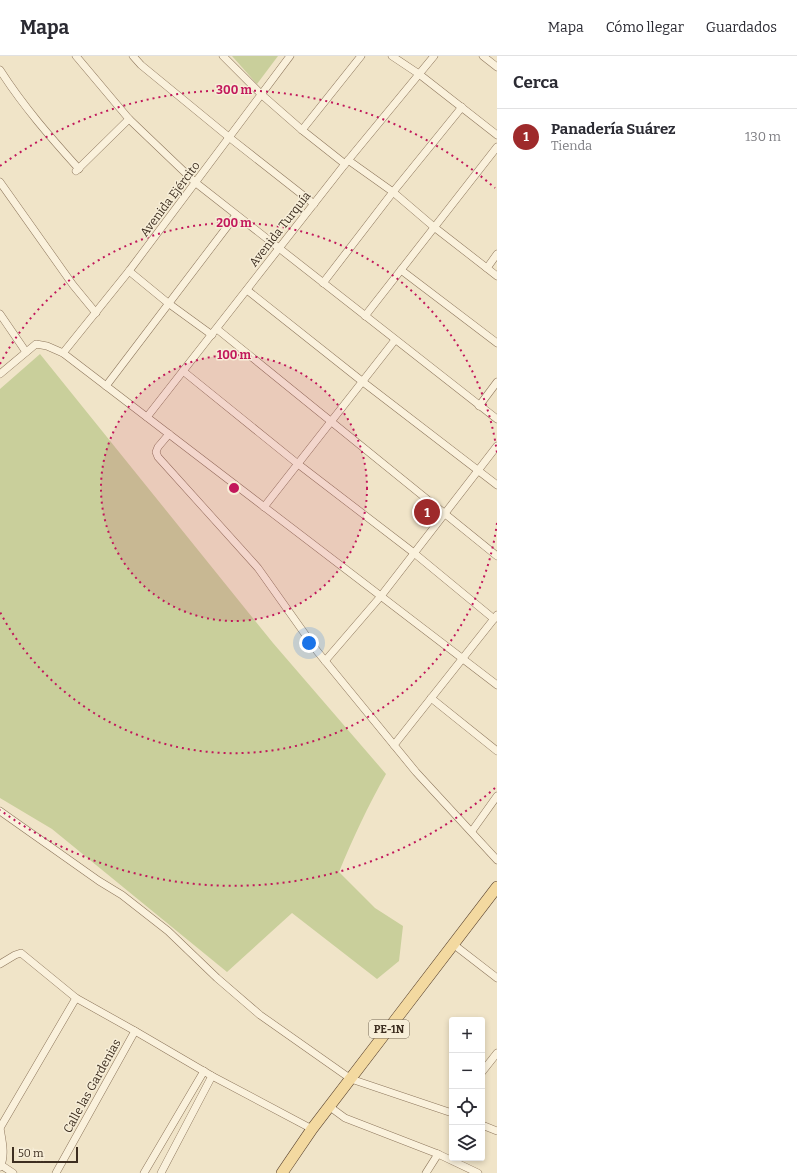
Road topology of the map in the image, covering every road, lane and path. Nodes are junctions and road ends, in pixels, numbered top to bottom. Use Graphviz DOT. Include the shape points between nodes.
graph roads {
  1 [pos="76,56"];
  2 [pos="133,56"];
  3 [pos="223,56"];
  4 [pos="290,56"];
  5 [pos="361,56"];
  6 [pos="392,56"];
  7 [pos="434,56"];
  8 [pos="483,56"];
  9 [pos="497,67"];
  10 [pos="0,70"];
  11 [pos="419,74"];
  12 [pos="262,95"];
  13 [pos="462,107"];
  14 [pos="129,119"];
  15 [pos="302,130"];
  16 [pos="497,135"];
  17 [pos="230,138"];
  18 [pos="497,147"];
  19 [pos="346,162"];
  20 [pos="0,182"];
  21 [pos="196,183"];
  22 [pos="393,192"];
  23 [pos="314,204"];
  24 [pos="236,215"];
  25 [pos="434,227"];
  26 [pos="279,249"];
  27 [pos="497,254"];
  28 [pos="487,268"];
  29 [pos="401,270"];
  30 [pos="129,271"];
  31 [pos="497,276"];
  32 [pos="323,283"];
  33 [pos="247,290"];
  34 [pos="168,303"];
  35 [pos="96,313"];
  36 [pos="0,314"];
  37 [pos="365,316"];
  38 [pos="217,329"];
  39 [pos="212,335"];
  40 [pos="395,340"];
  41 [pos="497,343"];
  42 [pos="26,352"];
  43 [pos="63,353"];
  44 [pos="184,371"];
  45 [pos="0,374"];
  46 [pos="362,382"];
  47 [pos="497,382"];
  48 [pos="106,386"];
  49 [pos="479,406"];
  50 [pos="147,418"];
  51 [pos="497,419"];
  52 [pos="331,422"];
  53 [pos="169,434"];
  54 [pos="497,446"];
  55 [pos="298,464"];
  56 [pos="478,470"];
  57 [pos="497,485"];
  58 [pos="264,507"];
  59 [pos="445,513"];
  60 [pos="414,553"];
  61 [pos="497,556"];
  62 [pos="381,596"];
  63 [pos="496,617"];
  64 [pos="463,659"];
  65 [pos="324,661"];
  66 [pos="497,685"];
  67 [pos="431,698"];
  68 [pos="394,745"];
  69 [pos="497,751"];
  70 [pos="497,796"];
  71 [pos="0,811"];
  72 [pos="472,831"];
  73 [pos="497,860"];
  74 [pos="497,887"];
  75 [pos="453,944"];
  76 [pos="0,964"];
  77 [pos="497,978"];
  78 [pos="76,998"];
  79 [pos="135,1031"];
  80 [pos="497,1052"];
  81 [pos="485,1068"];
  82 [pos="204,1071"];
  83 [pos="212,1076"];
  84 [pos="351,1079"];
  85 [pos="330,1106"];
  86 [pos="449,1111"];
  87 [pos="485,1126"];
  88 [pos="0,1128"];
  89 [pos="312,1129"];
  90 [pos="497,1131"];
  91 [pos="438,1154"];
  92 [pos="1,1166"];
  93 [pos="13,1173"];
  94 [pos="56,1173"];
  95 [pos="144,1173"];
  96 [pos="161,1173"];
  97 [pos="282,1173"];
  98 [pos="426,1173"];
  99 [pos="478,1173"];
  1 -- 14 [label="street"];
  2 -- 17 [label="street"];
  3 -- 12 [label="street"];
  4 -- 12 [label="street, Avenida Ejército"];
  5 -- 15 [label="street"];
  6 -- 11 [label="street"];
  7 -- 11 [label="street, Avenida Turquía"];
  8 -- 9 [label="street"];
  10 -- 14 [label="street" via="48,135 78,170"];
  11 -- 13 [label="street"];
  11 -- 19 [label="street, Avenida Turquía"];
  12 -- 15 [label="street"];
  12 -- 17 [label="street, Avenida Ejército"];
  13 -- 16 [label="street"];
  13 -- 22 [label="street"];
  14 -- 21 [label="street"];
  15 -- 19 [label="street"];
  17 -- 21 [label="street, Avenida Ejército"];
  17 -- 23 [label="street"];
  18 -- 25 [label="street"];
  19 -- 22 [label="street"];
  19 -- 23 [label="street, Avenida Turquía"];
  20 -- 35 [label="street" via="73,285"];
  21 -- 24 [label="street"];
  21 -- 30 [label="street, Avenida Ejército"];
  22 -- 25 [label="street"];
  22 -- 32 [label="street"];
  23 -- 26 [label="street, Avenida Turquía"];
  24 -- 26 [label="street"];
  24 -- 34 [label="street"];
  25 -- 28 [label="street"];
  25 -- 29 [label="street"];
  26 -- 32 [label="street"];
  26 -- 33 [label="street, Avenida Turquía"];
  27 -- 28 [label="street"];
  28 -- 31 [label="street"];
  29 -- 37 [label="street"];
  29 -- 41 [label="street"];
  30 -- 34 [label="street"];
  30 -- 35 [label="street, Avenida Ejército"];
  32 -- 37 [label="street"];
  33 -- 38 [label="street, Avenida Turquía"];
  33 -- 46 [label="street"];
  34 -- 39 [label="street"];
  34 -- 48 [label="street"];
  35 -- 43 [label="street, Avenida Ejército"];
  36 -- 42 [label="street"];
  37 -- 40 [label="street"];
  38 -- 39 [label="street, Avenida Turquía"];
  38 -- 52 [label="street"];
  39 -- 44 [label="street, Avenida Turquía"];
  40 -- 46 [label="street"];
  40 -- 49 [label="street"];
  42 -- 43 [label="street" via="36,344"];
  42 -- 45 [label="street"];
  43 -- 48 [label="street"];
  44 -- 50 [label="street, Avenida Turquía"];
  44 -- 55 [label="street"];
  46 -- 52 [label="street"];
  46 -- 56 [label="street"];
  47 -- 49 [label="street"];
  48 -- 50 [label="street"];
  49 -- 51 [label="street"];
  50 -- 53 [label="street"];
  52 -- 55 [label="street"];
  52 -- 59 [label="street"];
  53 -- 58 [label="street"];
  53 -- 65 [label="street" via="158,447 158,457 258,568"];
  54 -- 56 [label="street"];
  55 -- 58 [label="street"];
  55 -- 60 [label="street"];
  56 -- 57 [label="street"];
  56 -- 59 [label="street"];
  58 -- 62 [label="street"];
  59 -- 60 [label="street"];
  59 -- 61 [label="street"];
  60 -- 62 [label="street"];
  60 -- 63 [label="street"];
  62 -- 64 [label="street"];
  62 -- 65 [label="street"];
  63 -- 64 [label="street"];
  64 -- 66 [label="street"];
  64 -- 67 [label="street"];
  65 -- 68 [label="street"];
  67 -- 68 [label="street"];
  67 -- 69 [label="street"];
  68 -- 72 [label="street"];
  70 -- 72 [label="street"];
  71 -- 84 [label="street" via="99,881 122,894 168,931 216,978 260,1015"];
  72 -- 73 [label="street"];
  74 -- 75 [label="main road, PE-1N"];
  75 -- 77 [label="street"];
  75 -- 84 [label="main road, PE-1N"];
  76 -- 78 [label="street" via="21,953"];
  78 -- 79 [label="street"];
  78 -- 88 [label="street"];
  79 -- 82 [label="street"];
  79 -- 94 [label="street, Calle las Gardenias"];
  80 -- 81 [label="street"];
  82 -- 83 [label="street"];
  82 -- 95 [label="street"];
  83 -- 89 [label="street"];
  83 -- 96 [label="street"];
  84 -- 85 [label="main road, PE-1N"];
  84 -- 86 [label="street"];
  85 -- 89 [label="main road, PE-1N"];
  85 -- 91 [label="street" via="345,1118"];
  87 -- 90 [label="street"];
  88 -- 92 [label="street" via="3,1149"];
  89 -- 97 [label="main road, PE-1N"];
  91 -- 98 [label="street"];
  91 -- 99 [label="street"];
  92 -- 93 [label="street"];
}
